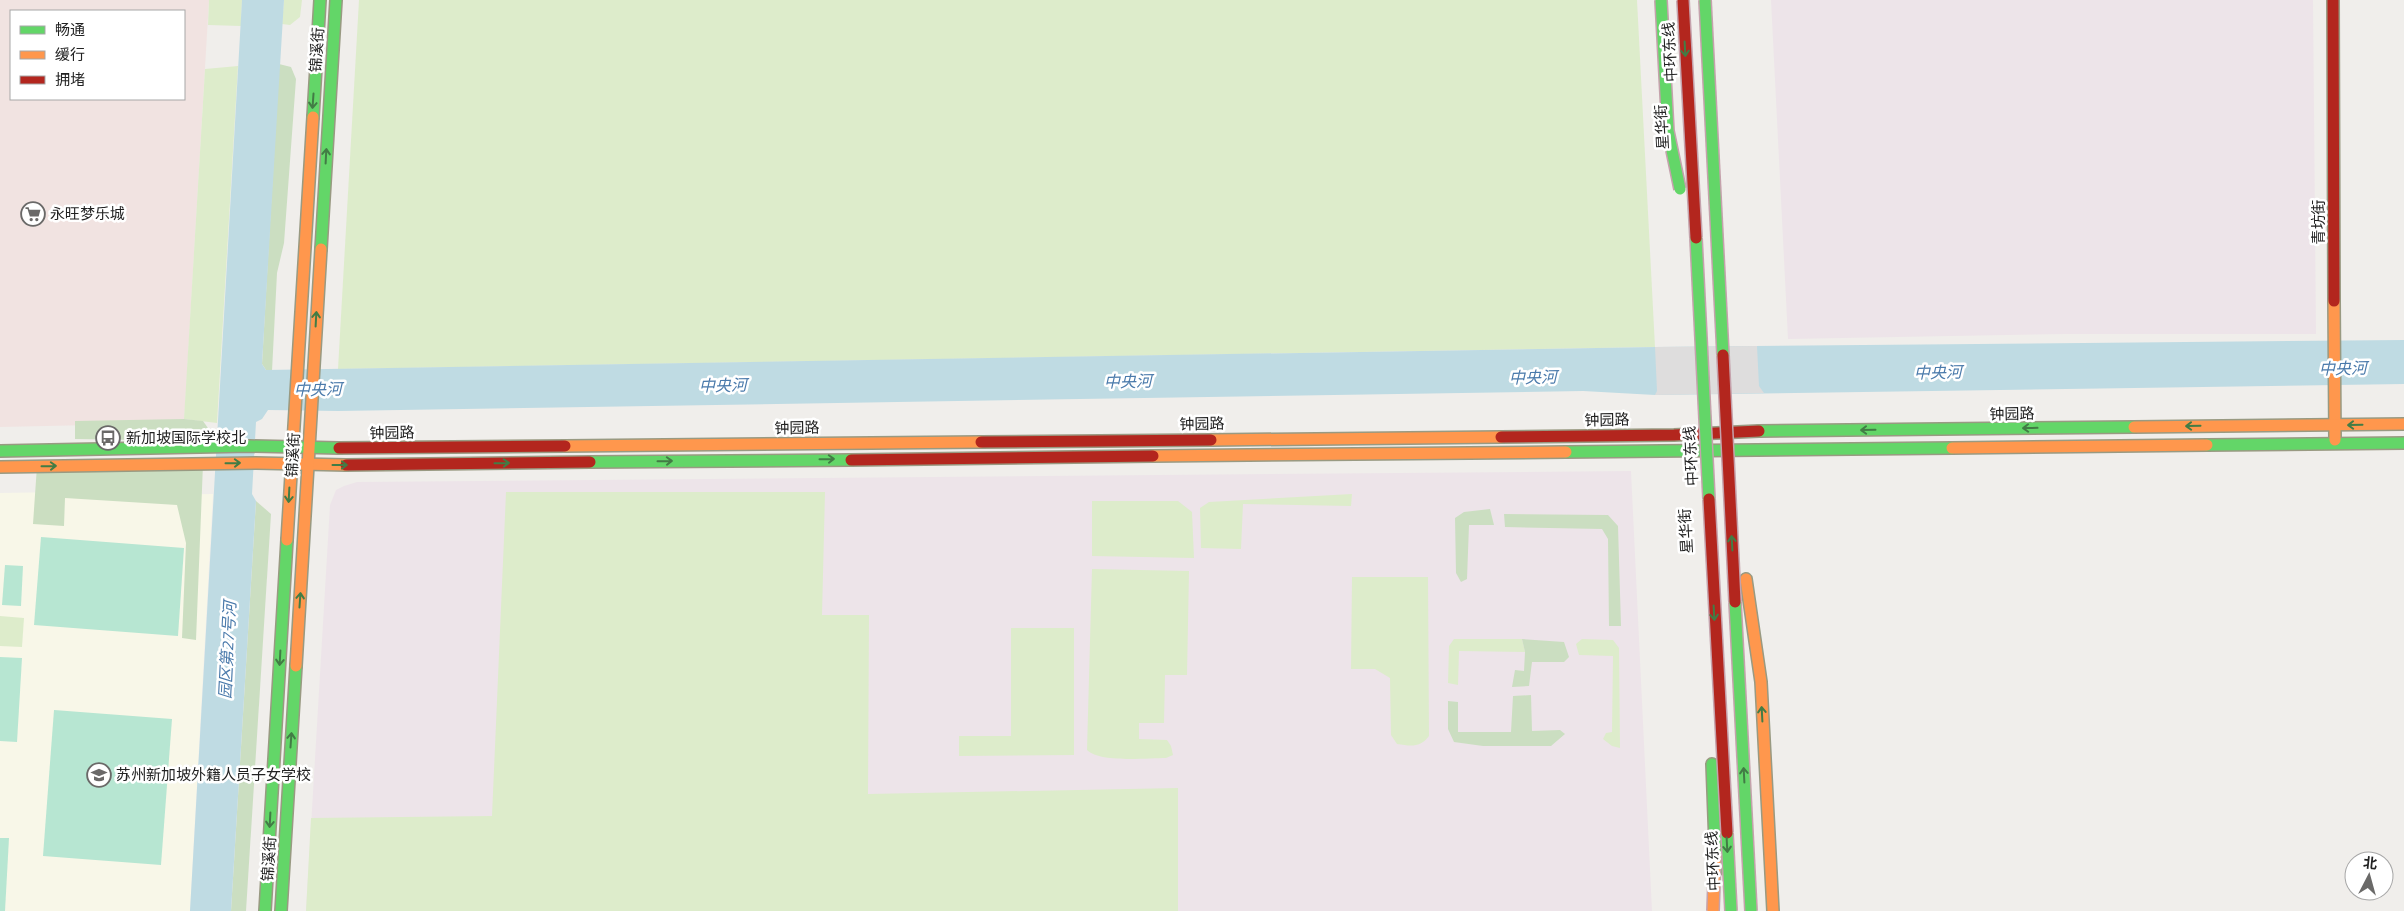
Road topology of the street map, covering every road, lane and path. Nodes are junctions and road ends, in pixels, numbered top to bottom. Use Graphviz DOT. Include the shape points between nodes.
graph roads {
  1 [pos="320,0"];
  2 [pos="336,0"];
  3 [pos="1660,0"];
  4 [pos="1671,0"];
  5 [pos="1682,0"];
  6 [pos="1705,0"];
  7 [pos="1714,0"];
  8 [pos="2333,0"];
  9 [pos="1695,260"];
  10 [pos="2404,424"];
  11 [pos="2335,425"];
  12 [pos="1736,432"];
  13 [pos="1697,434"];
  14 [pos="2404,443"];
  15 [pos="2335,444"];
  16 [pos="292,447"];
  17 [pos="308,448"];
  18 [pos="1737,449"];
  19 [pos="1698,451"];
  20 [pos="0,452"];
  21 [pos="291,465"];
  22 [pos="307,465"];
  23 [pos="0,467"];
  24 [pos="1746,578"];
  25 [pos="1723,770"];
  26 [pos="1773,907"];
  27 [pos="265,911"];
  28 [pos="281,911"];
  29 [pos="1713,911"];
  30 [pos="1718,911"];
  31 [pos="1731,911"];
  32 [pos="1751,911"];
  33 [pos="1760,911"];
  1 -- 16 [label="main road, 锦溪街, one-way"];
  17 -- 2 [label="main road, 锦溪街, one-way"];
  3 -- 9 [label="main road, bridge" via="1668,130"];
  4 -- 13 [label="main road, 星华街"];
  5 -- 9 [label="main road, 中环东线, one-way, bridge"];
  32 -- 6 [label="main road, one-way, bridge"];
  7 -- 12 [label="main road"];
  8 -- 11 [label="main road, 青坊街"];
  9 -- 25 [label="main road, 中环东线, one-way, bridge"];
  10 -- 11 [label="main road, 钟园路, one-way"];
  11 -- 12 [label="main road, 钟园路, one-way"];
  11 -- 15 [label="main road, 青坊街"];
  12 -- 13 [label="main road, 钟园路"];
  12 -- 18 [label="main road"];
  13 -- 17 [label="main road, 钟园路"];
  13 -- 19 [label="main road, 星华街"];
  14 -- 15 [label="main road, 钟园路"];
  15 -- 18 [label="main road, 钟园路"];
  16 -- 17 [label="main road, 钟园路"];
  16 -- 20 [label="main road, 钟园路"];
  16 -- 21 [label="main road, 锦溪街"];
  17 -- 22 [label="main road, 锦溪街"];
  18 -- 19 [label="main road, 钟园路"];
  18 -- 24 [label="main road"];
  22 -- 19 [label="main road, 钟园路, one-way"];
  19 -- 30 [label="main road, 星华街"];
  21 -- 22 [label="main road, 钟园路"];
  23 -- 21 [label="main road, 钟园路, one-way"];
  21 -- 27 [label="main road, 锦溪街, one-way"];
  28 -- 22 [label="main road, 锦溪街, one-way"];
  26 -- 24 [label="main road, one-way" via="1761,682"];
  24 -- 33 [label="main road"];
  25 -- 29 [label="main road, bridge"];
  25 -- 31 [label="main road, 中环东线, one-way, bridge"];
}
